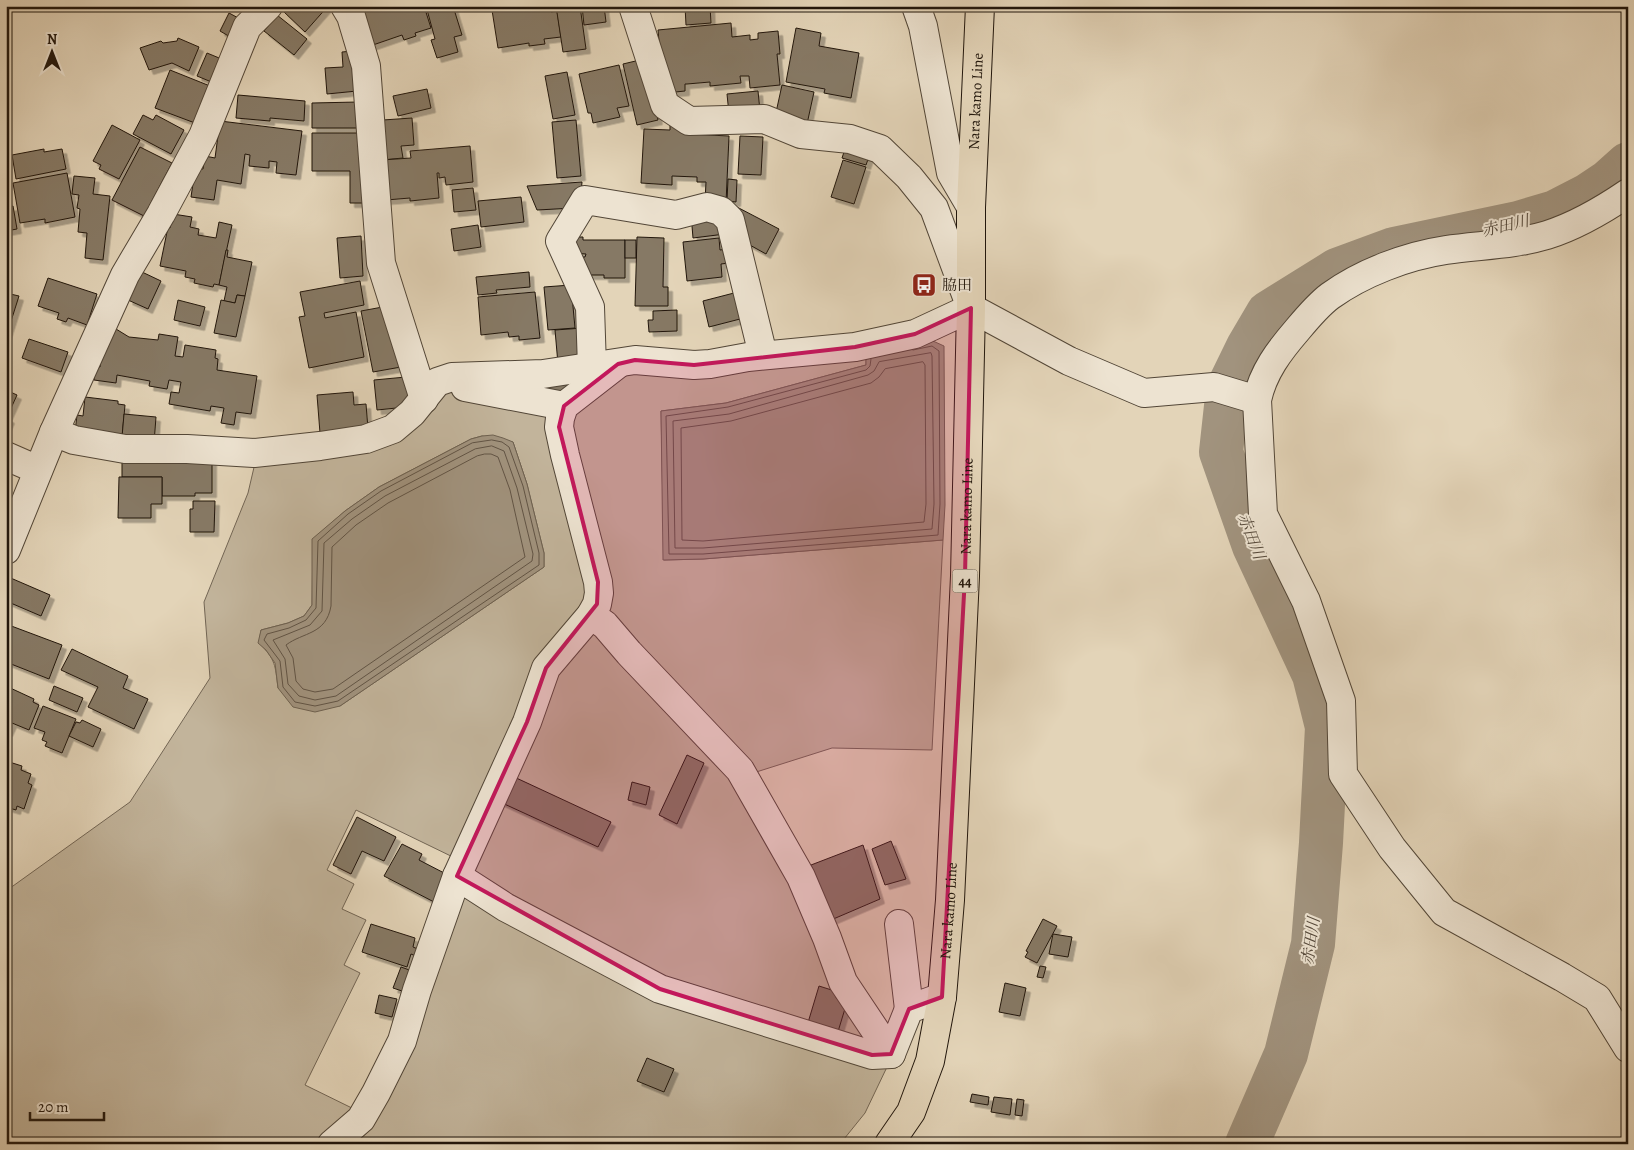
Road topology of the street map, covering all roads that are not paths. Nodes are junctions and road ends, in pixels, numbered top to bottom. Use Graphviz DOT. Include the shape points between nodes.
graph roads {
  1 [pos="268,6"];
  2 [pos="345,6"];
  3 [pos="632,6"];
  4 [pos="916,6"];
  5 [pos="980,6"];
  6 [pos="1628,193"];
  7 [pos="971,208"];
  8 [pos="971,308"];
  9 [pos="763,355"];
  10 [pos="605,365"];
  11 [pos="430,391"];
  12 [pos="1256,400"];
  13 [pos="564,406"];
  14 [pos="54,432"];
  15 [pos="6,456"];
  16 [pos="38,470"];
  17 [pos="6,550"];
  18 [pos="591,615"];
  19 [pos="458,876"];
  20 [pos="899,924"];
  21 [pos="942,997"];
  22 [pos="909,1009"];
  23 [pos="1628,1048"];
  24 [pos="891,1054"];
  25 [pos="332,1144"];
  26 [pos="889,1144"];
  1 -- 14 [label="street" via="247,27 202,136 125,275"];
  2 -- 11 [label="street" via="366,66 381,263"];
  3 -- 8 [label="street" via="665,105 689,121 764,119 801,134 850,139 880,150 910,177 934,208"];
  4 -- 7 [label="street" via="951,173"];
  5 -- 7 [label="main road, Nara kamo Line / 44"];
  6 -- 12 [label="street" via="1573,226 1546,236 1414,257 1351,283 1314,310 1281,349 1266,373"];
  7 -- 8 [label="main road, Nara kamo Line / 44"];
  8 -- 9 [label="street" via="915,334 855,348"];
  8 -- 12 [label="street" via="1069,361 1144,393 1214,387"];
  8 -- 21 [label="main road, Nara kamo Line / 44" via="965,576 950,900"];
  9 -- 10 [label="street" via="694,365 635,360"];
  9 -- 10 [label="street" via="730,220 721,211 707,207 676,215 585,200 560,241 590,307"];
  10 -- 11 [label="street" via="543,374 452,377"];
  10 -- 13 [label="street"];
  11 -- 13 [label="street"];
  11 -- 14 [label="street" via="394,429 366,439 254,453 126,449 74,440"];
  12 -- 23 [label="street" via="1263,514 1306,601 1341,701 1343,774 1392,848 1444,912 1597,998"];
  13 -- 18 [label="street" via="559,427 598,582 596,604"];
  14 -- 16 [label="street"];
  15 -- 16 [label="street"];
  16 -- 17 [label="street"];
  18 -- 19 [label="street" via="546,668 527,722"];
  18 -- 24 [label="street" via="740,770 801,877 843,982"];
  19 -- 24 [label="street" via="505,907 660,989 872,1055"];
  19 -- 25 [label="street" via="402,1041 361,1119"];
  20 -- 22 [label="street"];
  21 -- 22 [label="street"];
  21 -- 26 [label="main road, Nara kamo Line / 44" via="930,1061 911,1112"];
  22 -- 24 [label="street"];
}
